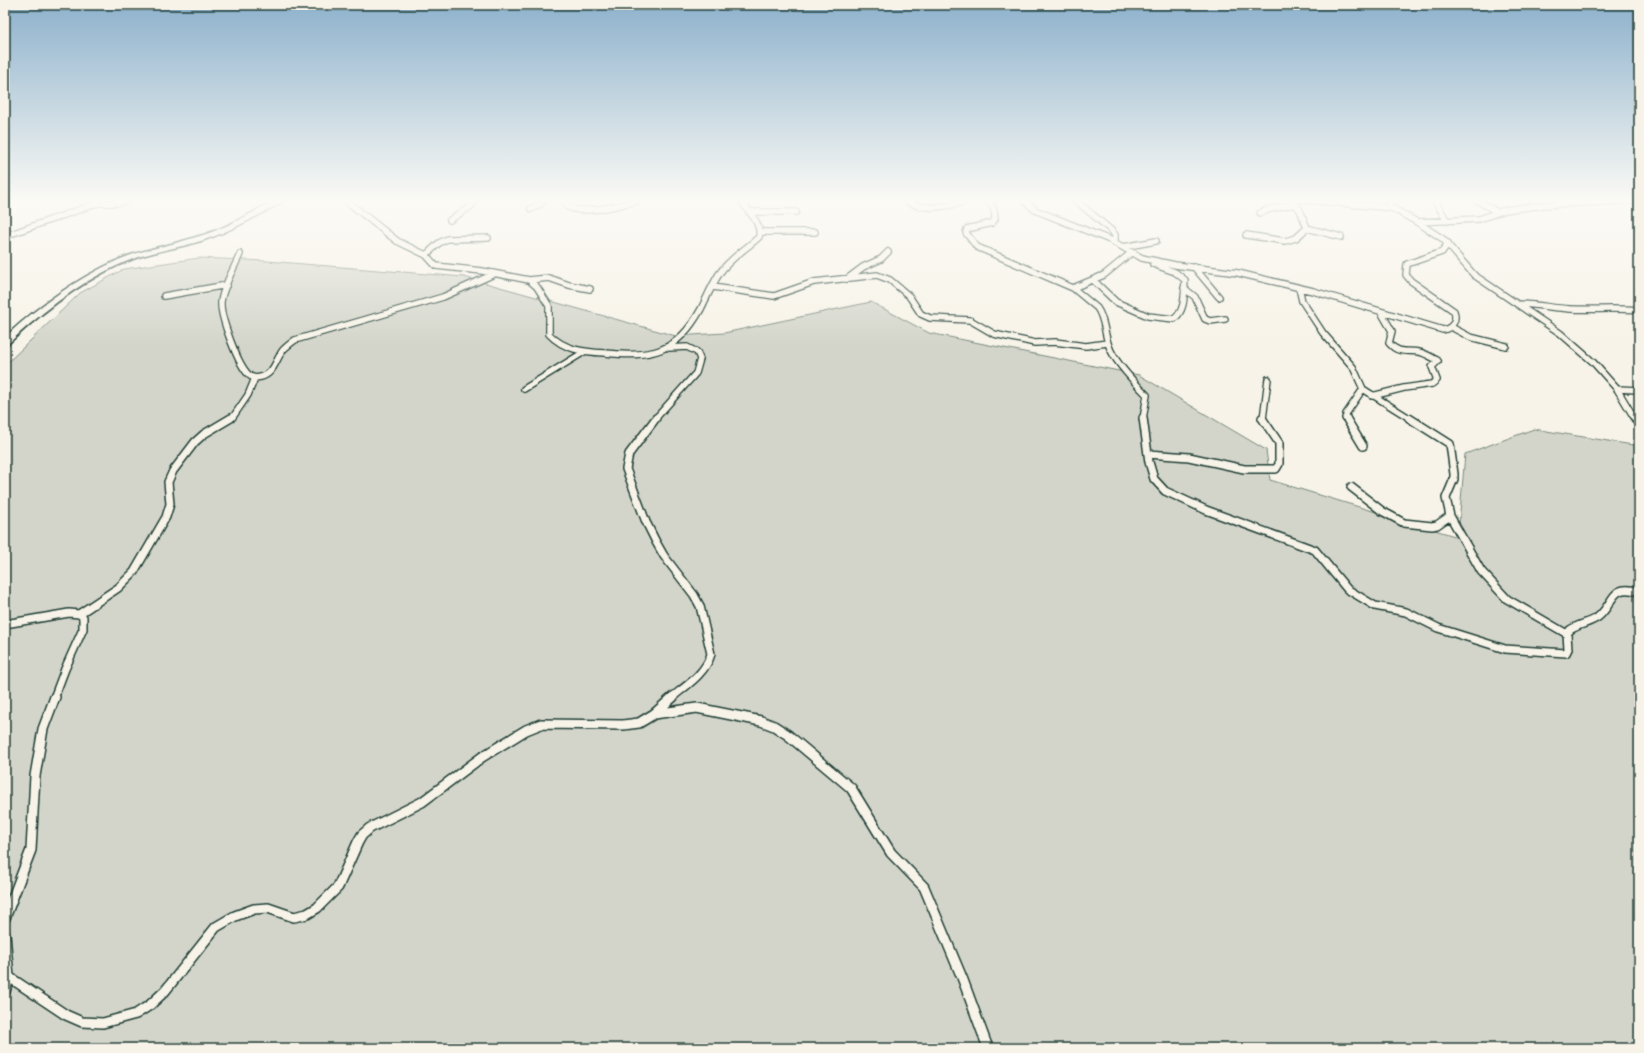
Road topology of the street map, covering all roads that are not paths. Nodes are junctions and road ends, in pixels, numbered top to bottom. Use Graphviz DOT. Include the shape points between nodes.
graph roads {
  1 [pos="162,248"];
  2 [pos="412,248"];
  3 [pos="433,248"];
  4 [pos="747,248"];
  5 [pos="980,248"];
  6 [pos="1125,248"];
  7 [pos="1445,248"];
  8 [pos="1452,248"];
  9 [pos="888,252"];
  10 [pos="1132,253"];
  11 [pos="240,254"];
  12 [pos="426,255"];
  13 [pos="1145,259"];
  14 [pos="1194,267"];
  15 [pos="494,274"];
  16 [pos="846,279"];
  17 [pos="529,280"];
  18 [pos="1093,280"];
  19 [pos="227,285"];
  20 [pos="713,287"];
  21 [pos="1073,288"];
  22 [pos="1184,288"];
  23 [pos="1299,288"];
  24 [pos="590,289"];
  25 [pos="164,296"];
  26 [pos="1219,297"];
  27 [pos="1517,304"];
  28 [pos="1639,310"];
  29 [pos="1381,312"];
  30 [pos="1225,319"];
  31 [pos="1451,327"];
  32 [pos="5,342"];
  33 [pos="1107,343"];
  34 [pos="1506,346"];
  35 [pos="669,348"];
  36 [pos="584,352"];
  37 [pos="255,378"];
  38 [pos="1268,379"];
  39 [pos="524,389"];
  40 [pos="1363,389"];
  41 [pos="1617,389"];
  42 [pos="1639,390"];
  43 [pos="1372,396"];
  44 [pos="1639,426"];
  45 [pos="1363,446"];
  46 [pos="1148,454"];
  47 [pos="1351,487"];
  48 [pos="1450,516"];
  49 [pos="1639,592"];
  50 [pos="79,614"];
  51 [pos="5,624"];
  52 [pos="1567,634"];
  53 [pos="654,714"];
  54 [pos="5,918"];
  55 [pos="5,935"];
  56 [pos="9,977"];
  57 [pos="5,992"];
  58 [pos="988,1048"];
  1 -- 32 [label="main road" via="120,262 67,291"];
  2 -- 12 [label="street"];
  3 -- 12 [label="street"];
  4 -- 20 [label="street" via="718,274"];
  5 -- 21 [label="street"];
  6 -- 10 [label="street"];
  7 -- 31 [label="street" via="1442,252 1407,264 1406,275 1454,310 1456,318"];
  8 -- 27 [label="street" via="1470,272"];
  9 -- 16 [label="street" via="881,259"];
  10 -- 13 [label="street"];
  10 -- 18 [label="street" via="1104,275"];
  11 -- 19 [label="street"];
  12 -- 15 [label="street" via="440,268 471,269"];
  13 -- 14 [label="street"];
  13 -- 22 [label="street" via="1183,276"];
  14 -- 23 [label="street" via="1238,273"];
  14 -- 26 [label="street"];
  15 -- 17 [label="street"];
  15 -- 37 [label="street" via="443,297 295,340 281,353 271,372"];
  16 -- 20 [label="street" via="814,282 774,296"];
  16 -- 33 [label="street" via="882,276 909,296 921,314 970,320 1001,336 1035,343 1055,342 1086,346"];
  17 -- 24 [label="street" via="549,278"];
  17 -- 36 [label="street" via="537,287 549,306 549,334 552,338 569,348"];
  18 -- 21 [label="street"];
  18 -- 22 [label="street" via="1116,302 1148,316 1170,319 1177,318 1182,306"];
  19 -- 25 [label="street"];
  19 -- 37 [label="street" via="221,302 224,326 249,375"];
  20 -- 35 [label="street" via="698,313"];
  21 -- 33 [label="street" via="1100,312"];
  22 -- 30 [label="street" via="1195,297 1205,319"];
  23 -- 29 [label="street"];
  23 -- 40 [label="street" via="1302,301 1323,333 1352,367"];
  27 -- 28 [label="street" via="1569,309"];
  27 -- 41 [label="street" via="1568,340 1593,362"];
  29 -- 31 [label="street" via="1437,329 1448,330"];
  29 -- 43 [label="street" via="1392,331 1389,343 1391,346 1398,352 1421,353 1437,360 1432,369 1437,380 1432,384"];
  31 -- 34 [label="street" via="1470,337"];
  33 -- 46 [label="street" via="1128,375 1147,394 1143,421"];
  35 -- 36 [label="street" via="624,356"];
  35 -- 53 [label="street" via="687,347 697,352 700,359 696,373 662,410 629,454 626,469 656,542 700,606 711,648 708,661 699,674"];
  36 -- 39 [label="street"];
  37 -- 50 [label="street" via="248,395 231,420 215,427 196,442 173,471 168,482 170,504 166,517 134,572 118,588"];
  38 -- 46 [label="street" via="1262,418 1279,443 1279,464 1276,469 1244,469 1189,457"];
  40 -- 43 [label="street"];
  40 -- 45 [label="street" via="1346,414 1346,418"];
  41 -- 42 [label="street"];
  41 -- 44 [label="street"];
  43 -- 48 [label="street" via="1450,444 1454,478 1446,498"];
  46 -- 52 [label="street" via="1154,479 1165,491 1206,510 1315,550 1347,589 1375,606 1406,612 1438,628 1505,649 1566,653"];
  47 -- 48 [label="street" via="1397,520 1432,526"];
  48 -- 52 [label="street" via="1481,571 1492,584 1515,605"];
  49 -- 52 [label="street" via="1622,589 1616,592 1604,611 1596,618 1570,629"];
  50 -- 51 [label="street" via="69,613"];
  50 -- 54 [label="street" via="83,617 83,629 42,729 35,776 31,850"];
  53 -- 56 [label="street" via="640,722 623,725 541,724 526,730 482,756 422,802 370,828 358,842 338,887 308,914 294,917 268,908 254,909 235,916 216,928 165,991 136,1014 103,1023 82,1022 66,1015"];
  53 -- 58 [label="street" via="697,708 768,724 788,735 851,788 891,853 924,887"];
  55 -- 56 [label="street"];
  56 -- 57 [label="street"];
}
